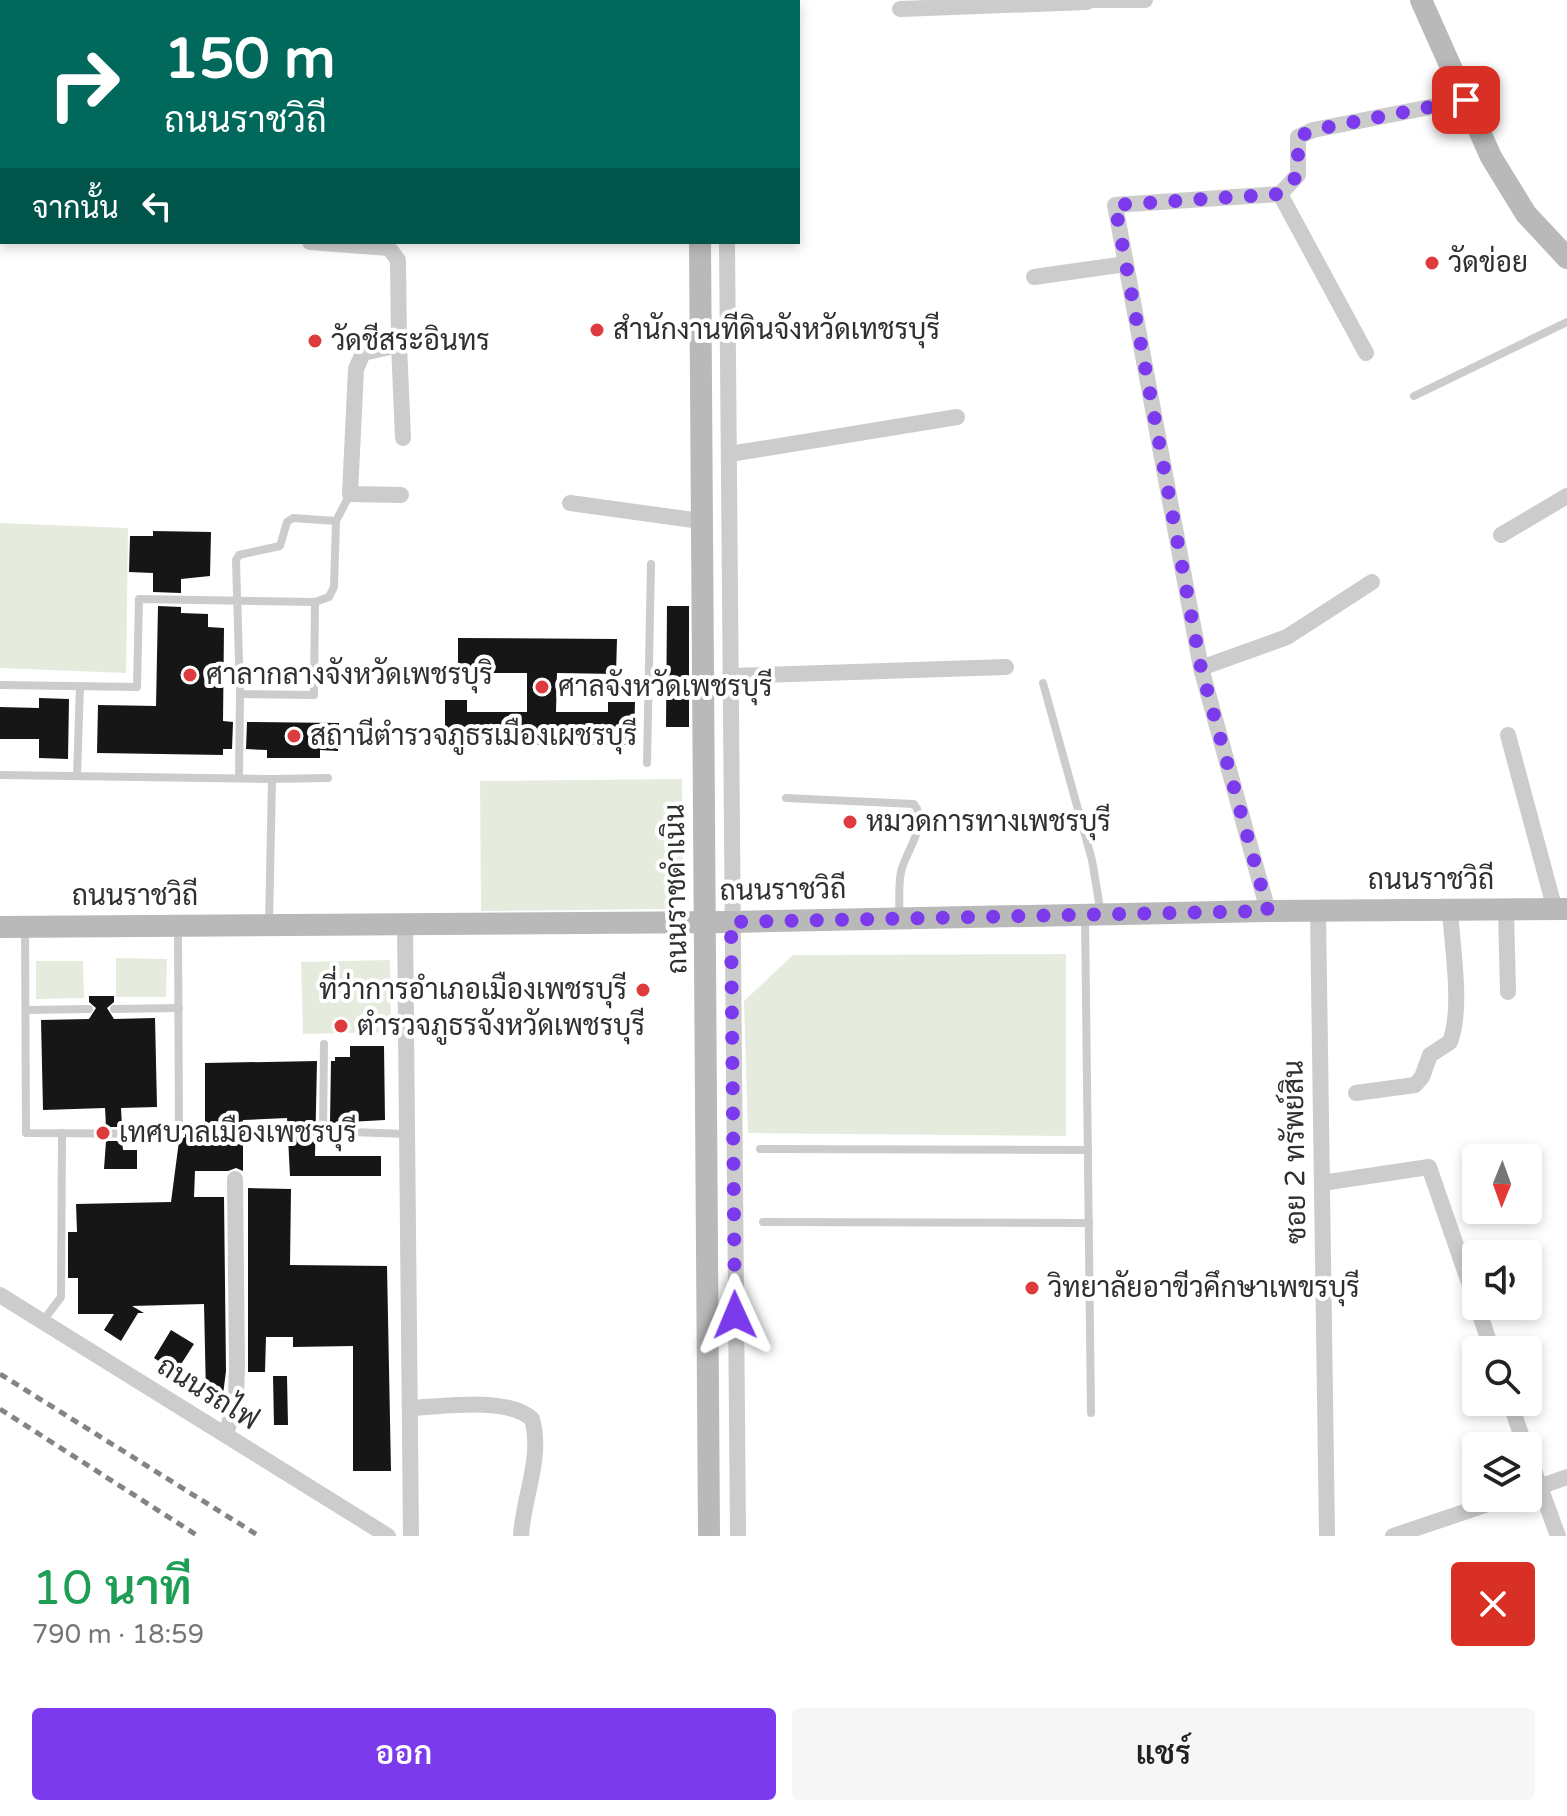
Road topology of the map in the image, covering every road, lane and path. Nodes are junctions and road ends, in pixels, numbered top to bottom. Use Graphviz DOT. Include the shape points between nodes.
graph roads {
  1 [pos="1145,0"];
  2 [pos="1421,0"];
  3 [pos="1087,1"];
  4 [pos="900,9"];
  5 [pos="1466,100"];
  6 [pos="1280,194"];
  7 [pos="344,244"];
  8 [pos="700,244"];
  9 [pos="727,244"];
  10 [pos="1567,258"];
  11 [pos="1126,264"];
  12 [pos="1034,277"];
  13 [pos="1567,322"];
  14 [pos="702,338"];
  15 [pos="728,339"];
  16 [pos="399,345"];
  17 [pos="1366,353"];
  18 [pos="1414,396"];
  19 [pos="957,417"];
  20 [pos="403,438"];
  21 [pos="730,454"];
  22 [pos="350,494"];
  23 [pos="401,495"];
  24 [pos="1567,496"];
  25 [pos="570,503"];
  26 [pos="336,521"];
  27 [pos="701,521"];
  28 [pos="1501,535"];
  29 [pos="651,564"];
  30 [pos="1372,582"];
  31 [pos="237,600"];
  32 [pos="315,602"];
  33 [pos="1006,667"];
  34 [pos="1201,668"];
  35 [pos="730,676"];
  36 [pos="1043,683"];
  37 [pos="0,685"];
  38 [pos="80,686"];
  39 [pos="240,694"];
  40 [pos="703,695"];
  41 [pos="730,696"];
  42 [pos="1508,735"];
  43 [pos="647,763"];
  44 [pos="0,775"];
  45 [pos="77,776"];
  46 [pos="239,778"];
  47 [pos="328,778"];
  48 [pos="272,779"];
  49 [pos="786,798"];
  50 [pos="1450,910"];
  51 [pos="1506,910"];
  52 [pos="1561,910"];
  53 [pos="1268,911"];
  54 [pos="1318,911"];
  55 [pos="1093,915"];
  56 [pos="899,919"];
  57 [pos="706,921"];
  58 [pos="731,922"];
  59 [pos="405,924"];
  60 [pos="269,925"];
  61 [pos="178,926"];
  62 [pos="0,927"];
  63 [pos="25,927"];
  64 [pos="1508,992"];
  65 [pos="179,1008"];
  66 [pos="89,1009"];
  67 [pos="114,1009"];
  68 [pos="26,1010"];
  69 [pos="324,1044"];
  70 [pos="1356,1093"];
  71 [pos="62,1133"];
  72 [pos="407,1134"];
  73 [pos="760,1149"];
  74 [pos="1088,1150"];
  75 [pos="709,1157"];
  76 [pos="734,1157"];
  77 [pos="235,1179"];
  78 [pos="1322,1183"];
  79 [pos="763,1222"];
  80 [pos="1089,1223"];
  81 [pos="1462,1261"];
  82 [pos="0,1295"];
  83 [pos="43,1321"];
  84 [pos="410,1408"];
  85 [pos="1091,1413"];
  86 [pos="226,1435"];
  87 [pos="1567,1477"];
  88 [pos="1542,1486"];
  89 [pos="1542,1505"];
  90 [pos="1464,1512"];
  91 [pos="388,1536"];
  92 [pos="411,1536"];
  93 [pos="521,1536"];
  94 [pos="709,1536"];
  95 [pos="738,1536"];
  96 [pos="1327,1536"];
  97 [pos="1393,1536"];
  98 [pos="1558,1536"];
  1 -- 3 [label="street"];
  2 -- 5 [label="main road"];
  3 -- 4 [label="street"];
  5 -- 6 [label="street" via="1298,137 1298,175"];
  5 -- 10 [label="main road" via="1491,157 1526,214"];
  6 -- 11 [label="street" via="1115,205"];
  6 -- 17 [label="street"];
  7 -- 16 [label="street" via="394,252"];
  8 -- 14 [label="main road, ถนนราชดำเนิน"];
  9 -- 15 [label="street"];
  11 -- 12 [label="street"];
  11 -- 34 [label="street"];
  13 -- 18 [label="lane"];
  14 -- 15 [label="street"];
  14 -- 27 [label="main road, ถนนราชดำเนิน"];
  15 -- 21 [label="street"];
  16 -- 20 [label="street"];
  16 -- 22 [label="street" via="370,350 358,359"];
  19 -- 21 [label="street"];
  21 -- 35 [label="street"];
  22 -- 23 [label="street"];
  22 -- 26 [label="lane"];
  24 -- 28 [label="street"];
  25 -- 27 [label="street"];
  26 -- 31 [label="lane" via="293,518 280,546 239,555"];
  26 -- 32 [label="lane" via="334,587 329,597"];
  27 -- 40 [label="main road, ถนนราชดำเนิน"];
  29 -- 43 [label="lane"];
  30 -- 34 [label="street" via="1287,637"];
  31 -- 32 [label="lane"];
  31 -- 38 [label="lane" via="139,599 137,687"];
  31 -- 39 [label="lane"];
  32 -- 39 [label="lane" via="314,695"];
  33 -- 35 [label="street"];
  34 -- 53 [label="street"];
  35 -- 41 [label="street"];
  36 -- 55 [label="lane" via="1092,860"];
  37 -- 38 [label="lane"];
  38 -- 45 [label="lane"];
  39 -- 46 [label="lane"];
  40 -- 41 [label="street"];
  40 -- 57 [label="main road, ถนนราชดำเนิน"];
  41 -- 58 [label="street"];
  42 -- 52 [label="street"];
  44 -- 45 [label="lane"];
  45 -- 46 [label="lane"];
  46 -- 48 [label="lane"];
  47 -- 48 [label="lane"];
  48 -- 60 [label="lane"];
  49 -- 56 [label="lane" via="914,804 919,817 900,873"];
  50 -- 51 [label="main road, ถนนราชวิถี"];
  50 -- 54 [label="main road, ถนนราชวิถี"];
  50 -- 70 [label="street" via="1450,1042 1430,1055 1415,1085"];
  51 -- 52 [label="main road, ถนนราชวิถี"];
  51 -- 64 [label="street"];
  53 -- 54 [label="main road, ถนนราชวิถี"];
  53 -- 55 [label="main road, ถนนราชวิถี"];
  54 -- 78 [label="street, ซอย 2 ทรัพย์สิน"];
  55 -- 56 [label="main road, ถนนราชวิถี"];
  55 -- 74 [label="lane"];
  56 -- 58 [label="main road, ถนนราชวิถี"];
  57 -- 58 [label="main road, ถนนราชวิถี"];
  57 -- 59 [label="main road, ถนนราชวิถี"];
  57 -- 75 [label="main road, ถนนราชดำเนิน"];
  58 -- 76 [label="street"];
  59 -- 60 [label="main road, ถนนราชวิถี"];
  59 -- 72 [label="street"];
  60 -- 61 [label="main road, ถนนราชวิถี"];
  61 -- 63 [label="main road, ถนนราชวิถี"];
  61 -- 65 [label="lane"];
  62 -- 63 [label="main road, ถนนราชวิถี"];
  63 -- 68 [label="lane"];
  65 -- 67 [label="lane"];
  65 -- 71 [label="lane" via="179,1134"];
  66 -- 68 [label="lane"];
  68 -- 71 [label="lane" via="26,1133"];
  69 -- 72 [label="lane" via="323,1131"];
  71 -- 83 [label="lane" via="61,1297"];
  72 -- 84 [label="street"];
  73 -- 74 [label="lane"];
  74 -- 80 [label="lane"];
  75 -- 76 [label="street"];
  75 -- 94 [label="main road, ถนนราชดำเนิน"];
  76 -- 95 [label="street"];
  77 -- 86 [label="street" via="236,1381"];
  78 -- 81 [label="street" via="1429,1167"];
  78 -- 96 [label="street, ซอย 2 ทรัพย์สิน"];
  79 -- 80 [label="lane"];
  80 -- 85 [label="lane"];
  82 -- 83 [label="street, ถนนรถไฟ"];
  83 -- 86 [label="street, ถนนรถไฟ"];
  84 -- 92 [label="street"];
  84 -- 93 [label="street" via="512,1407 532,1419 536,1448"];
  86 -- 91 [label="street, ถนนรถไฟ"];
  87 -- 88 [label="street"];
  89 -- 98 [label="street"];
  90 -- 97 [label="street"];
}
